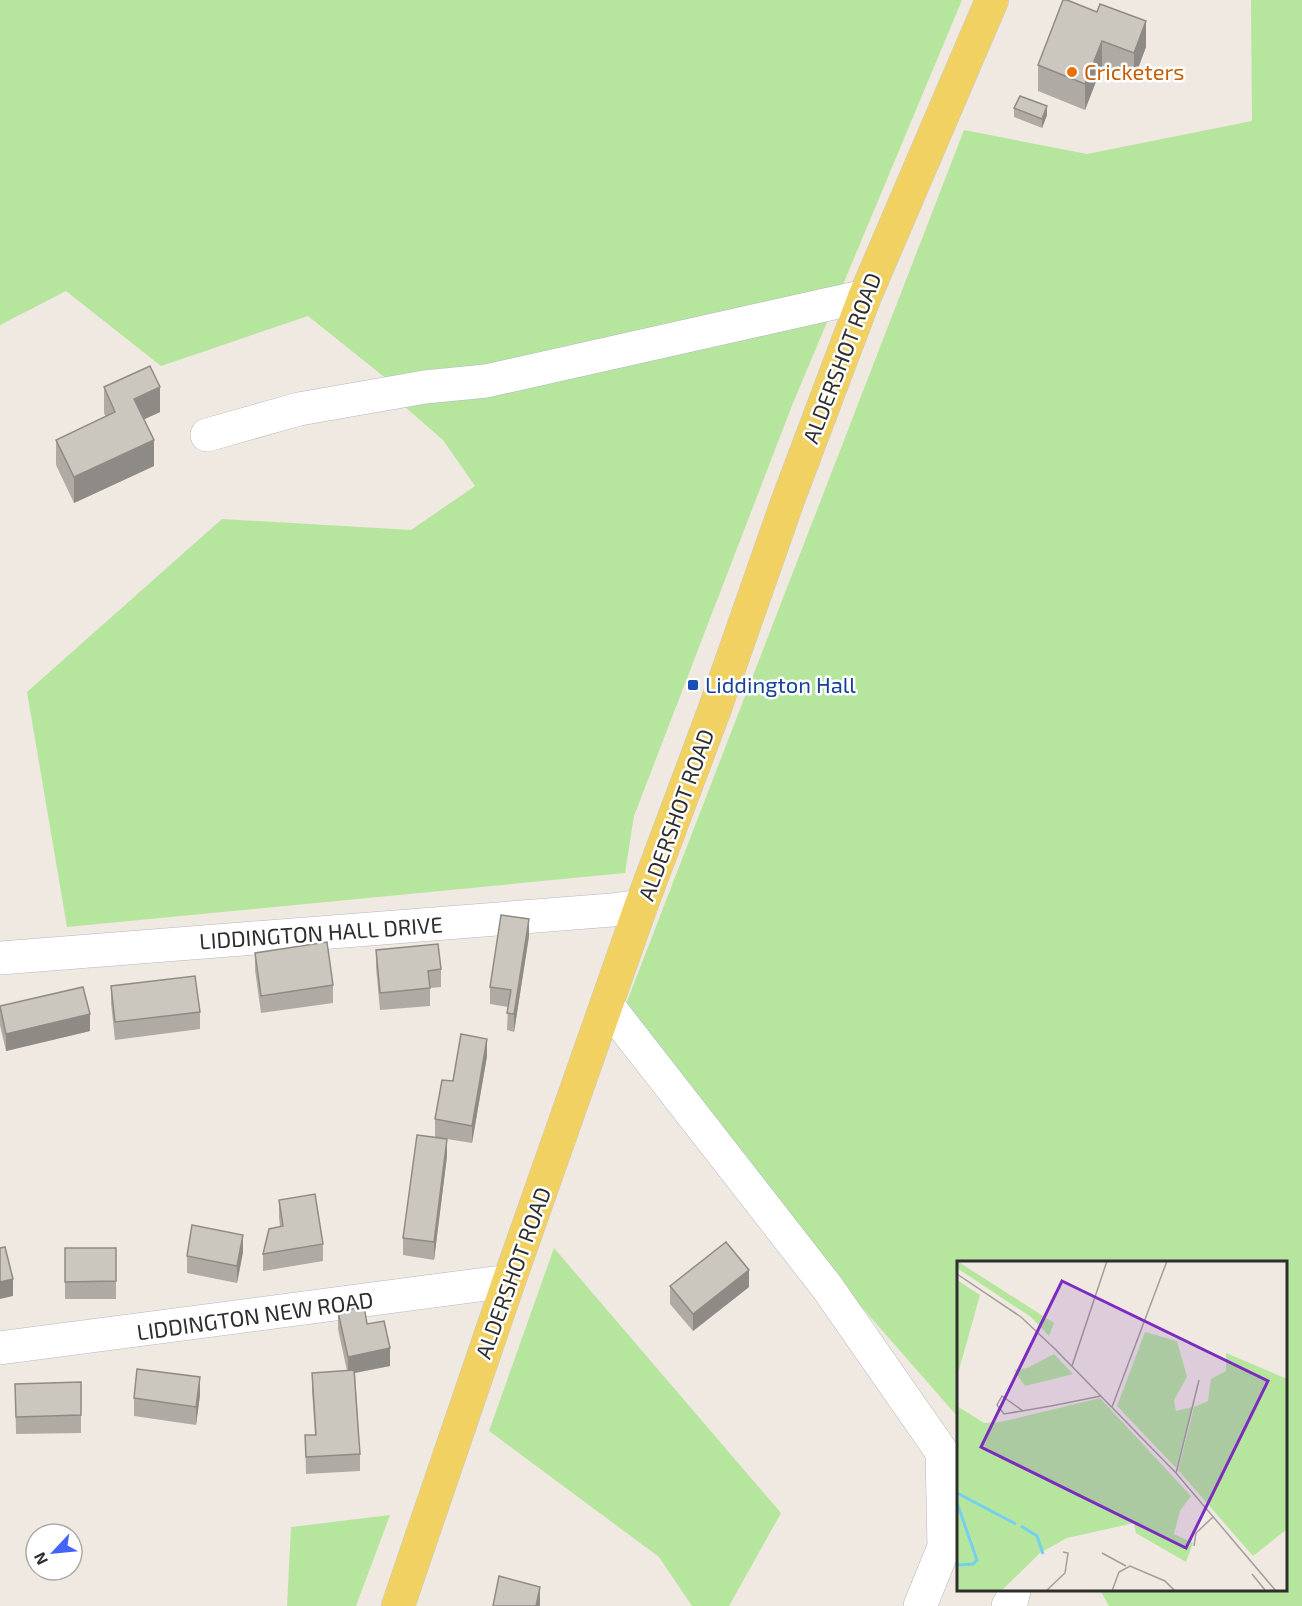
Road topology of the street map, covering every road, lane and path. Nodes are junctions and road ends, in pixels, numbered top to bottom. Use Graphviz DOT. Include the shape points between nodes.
graph roads {
  1 [pos="992,0"];
  2 [pos="865,296"];
  3 [pos="207,435"];
  4 [pos="642,906"];
  5 [pos="0,958"];
  6 [pos="608,1006"];
  7 [pos="509,1281"];
  8 [pos="0,1348"];
  9 [pos="950,1463"];
  10 [pos="1014,1591"];
  11 [pos="398,1606"];
  12 [pos="920,1606"];
  13 [pos="1008,1606"];
  1 -- 2 [label="main road, ALDERSHOT ROAD"];
  2 -- 3 [label="street" via="486,381 425,387 299,409"];
  2 -- 4 [label="main road, ALDERSHOT ROAD"];
  4 -- 5 [label="street, LIDDINGTON HALL DRIVE"];
  4 -- 6 [label="main road, ALDERSHOT ROAD"];
  6 -- 7 [label="main road, ALDERSHOT ROAD"];
  6 -- 9 [label="street" via="827,1287"];
  7 -- 8 [label="street, LIDDINGTON NEW ROAD"];
  7 -- 11 [label="main road, ALDERSHOT ROAD"];
  9 -- 12 [label="street" via="944,1547"];
  10 -- 13 [label="street"];
}
